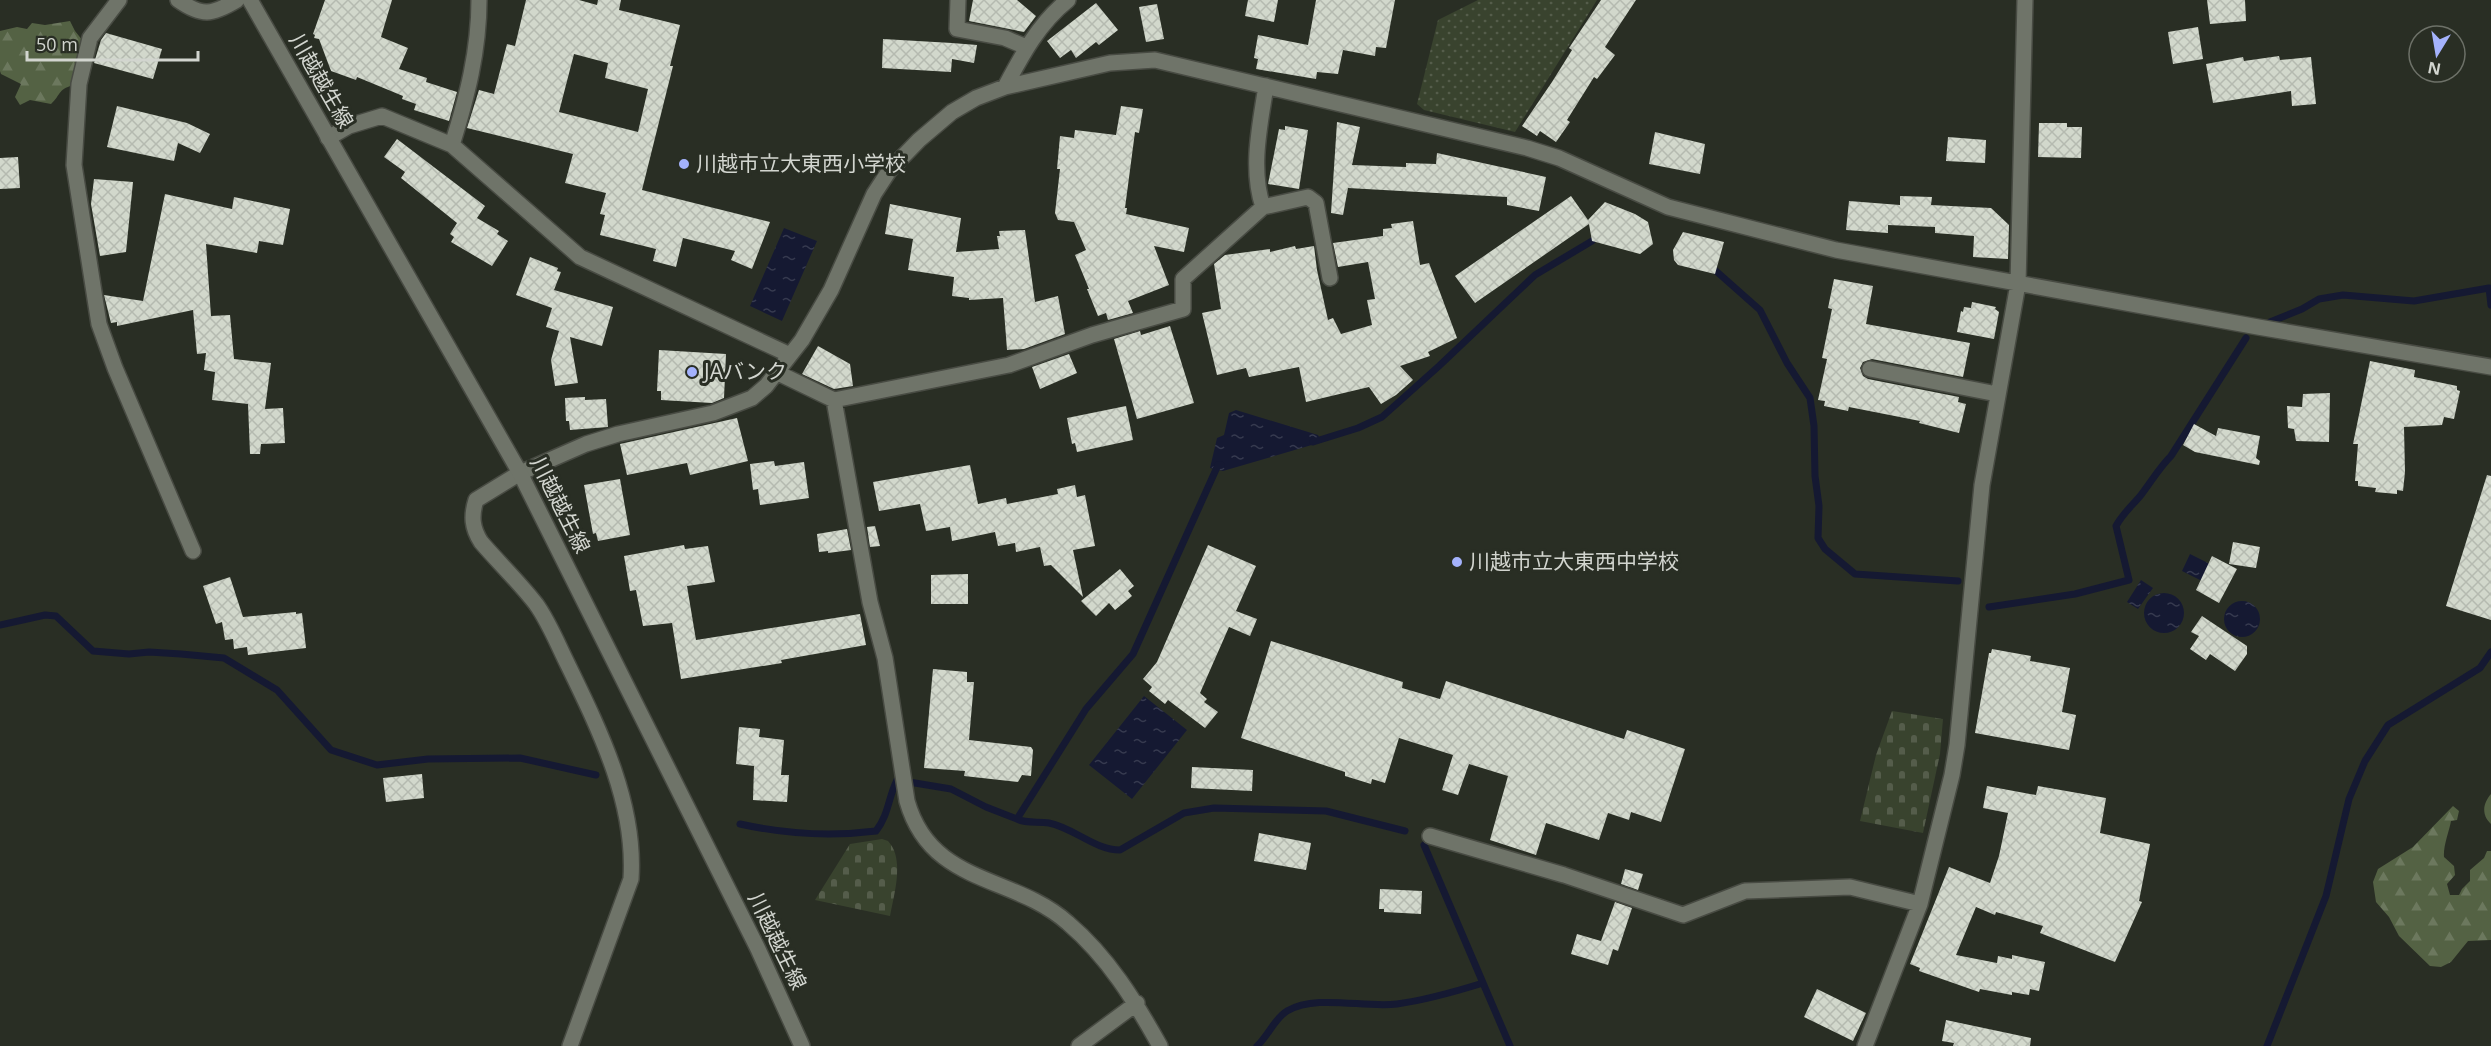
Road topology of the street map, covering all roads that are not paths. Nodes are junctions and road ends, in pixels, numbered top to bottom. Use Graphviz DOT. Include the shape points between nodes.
graph roads {
  1 [pos="119,0"];
  2 [pos="178,0"];
  3 [pos="237,0"];
  4 [pos="250,0"];
  5 [pos="479,0"];
  6 [pos="958,0"];
  7 [pos="1068,0"];
  8 [pos="2025,0"];
  9 [pos="1026,47"];
  10 [pos="1266,86"];
  11 [pos="1005,87"];
  12 [pos="328,138"];
  13 [pos="452,145"];
  14 [pos="1263,207"];
  15 [pos="1330,278"];
  16 [pos="2018,284"];
  17 [pos="790,355"];
  18 [pos="2491,367"];
  19 [pos="1870,369"];
  20 [pos="778,373"];
  21 [pos="1997,394"];
  22 [pos="834,400"];
  23 [pos="520,473"];
  24 [pos="193,551"];
  25 [pos="1430,836"];
  26 [pos="1920,904"];
  27 [pos="1137,1003"];
  28 [pos="570,1046"];
  29 [pos="802,1046"];
  30 [pos="1079,1046"];
  31 [pos="1160,1046"];
  32 [pos="1865,1046"];
  1 -- 24 [label="street" via="90,38 79,84 74,165 99,324"];
  2 -- 3 [label="street" via="192,10 219,12"];
  4 -- 12 [label="street, 川越越生線"];
  5 -- 13 [label="street" via="470,85"];
  6 -- 9 [label="street" via="957,29 1005,38"];
  7 -- 9 [label="street"];
  8 -- 16 [label="street"];
  9 -- 11 [label="street"];
  10 -- 11 [label="street" via="1155,60 1135,60"];
  10 -- 14 [label="street" via="1257,179"];
  10 -- 16 [label="street" via="1559,158 1668,207 1836,250"];
  11 -- 17 [label="street" via="952,112 889,171 874,194 831,290"];
  12 -- 13 [label="street" via="349,126 382,116"];
  12 -- 23 [label="street, 川越越生線"];
  13 -- 17 [label="street" via="580,257"];
  14 -- 15 [label="street" via="1308,197 1314,200"];
  14 -- 22 [label="street" via="1183,279 1183,309 1092,335 1009,365"];
  16 -- 18 [label="street"];
  16 -- 21 [label="street"];
  17 -- 20 [label="street"];
  19 -- 21 [label="street"];
  20 -- 22 [label="street"];
  20 -- 23 [label="street" via="752,398 736,406 607,437"];
  21 -- 26 [label="street" via="1982,485 1955,755"];
  22 -- 27 [label="street" via="913,822 937,851 974,876 1023,895 1067,921 1114,971"];
  23 -- 28 [label="street" via="476,500 472,511 474,531 537,606 572,674 606,746 619,786 633,857 628,889"];
  23 -- 29 [label="street, 川越越生線" via="758,949"];
  25 -- 26 [label="street" via="1683,915 1745,891 1851,887"];
  26 -- 32 [label="street"];
  27 -- 30 [label="street"];
  27 -- 31 [label="street"];
}
